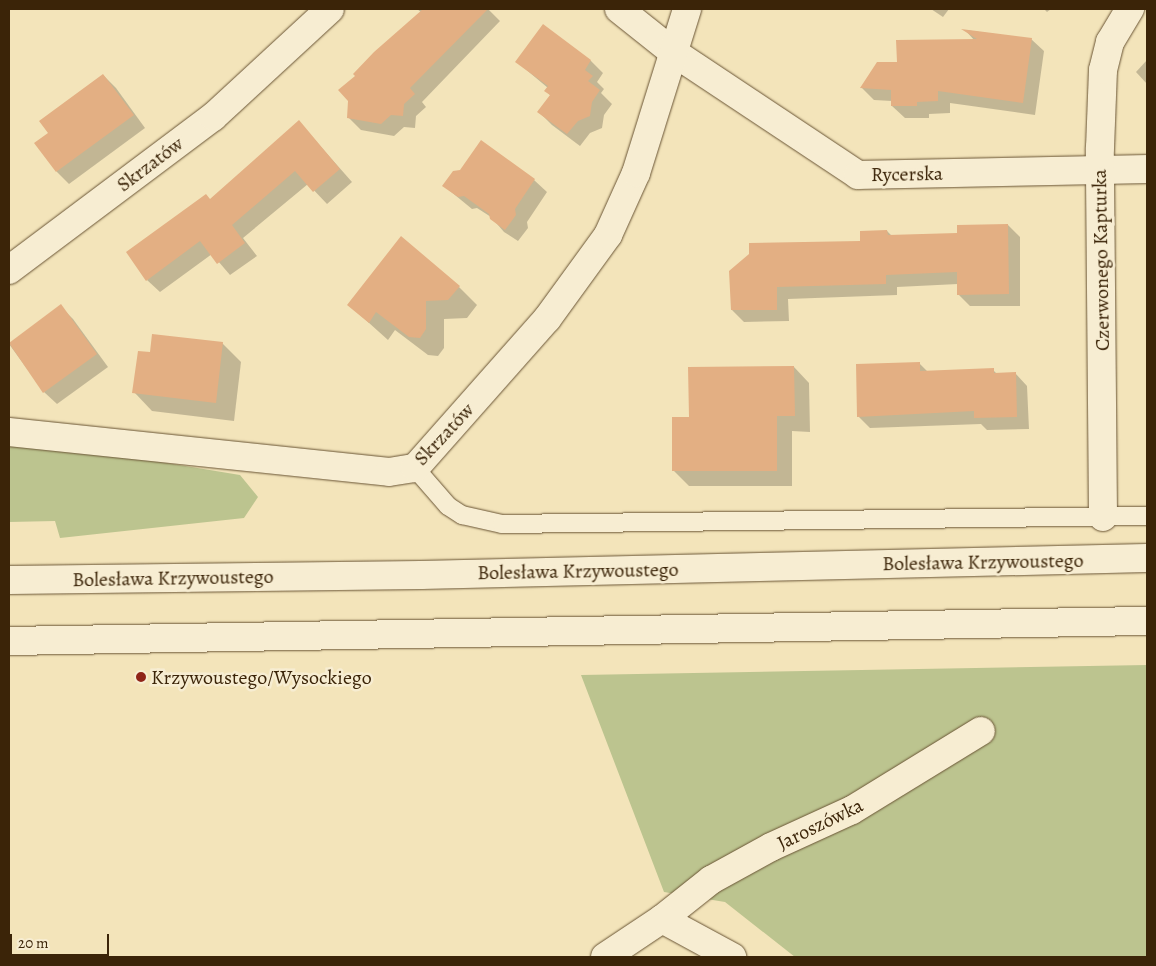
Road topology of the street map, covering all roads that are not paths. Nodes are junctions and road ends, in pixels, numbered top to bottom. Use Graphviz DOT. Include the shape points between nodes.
graph roads {
  1 [pos="330,9"];
  2 [pos="619,9"];
  3 [pos="687,9"];
  4 [pos="1130,9"];
  5 [pos="673,52"];
  6 [pos="1147,169"];
  7 [pos="1100,170"];
  8 [pos="9,270"];
  9 [pos="9,432"];
  10 [pos="414,468"];
  11 [pos="1147,516"];
  12 [pos="1103,517"];
  13 [pos="1147,558"];
  14 [pos="9,580"];
  15 [pos="1147,621"];
  16 [pos="9,642"];
  17 [pos="981,731"];
  18 [pos="662,919"];
  19 [pos="605,957"];
  20 [pos="732,957"];
  1 -- 8 [label="street, Skrzatów" via="213,117"];
  2 -- 5 [label="street"];
  3 -- 5 [label="street, Skrzatów"];
  4 -- 7 [label="street, Czerwonego Kapturka" via="1110,42 1103,70"];
  5 -- 7 [label="street, Rycerska" via="858,175"];
  5 -- 10 [label="street, Skrzatów" via="636,173 608,235 547,318"];
  6 -- 7 [label="street, Rycerska"];
  7 -- 12 [label="street, Czerwonego Kapturka"];
  9 -- 10 [label="street, Skrzatów" via="389,472"];
  10 -- 12 [label="lane" via="448,506 462,515 502,524"];
  11 -- 12 [label="lane"];
  13 -- 14 [label="street, Bolesława Krzywoustego" via="431,575"];
  15 -- 16 [label="street"];
  17 -- 18 [label="street, Jaroszówka" via="852,810 771,847 711,880"];
  18 -- 19 [label="street, Jaroszówka"];
  18 -- 20 [label="street"];
}
